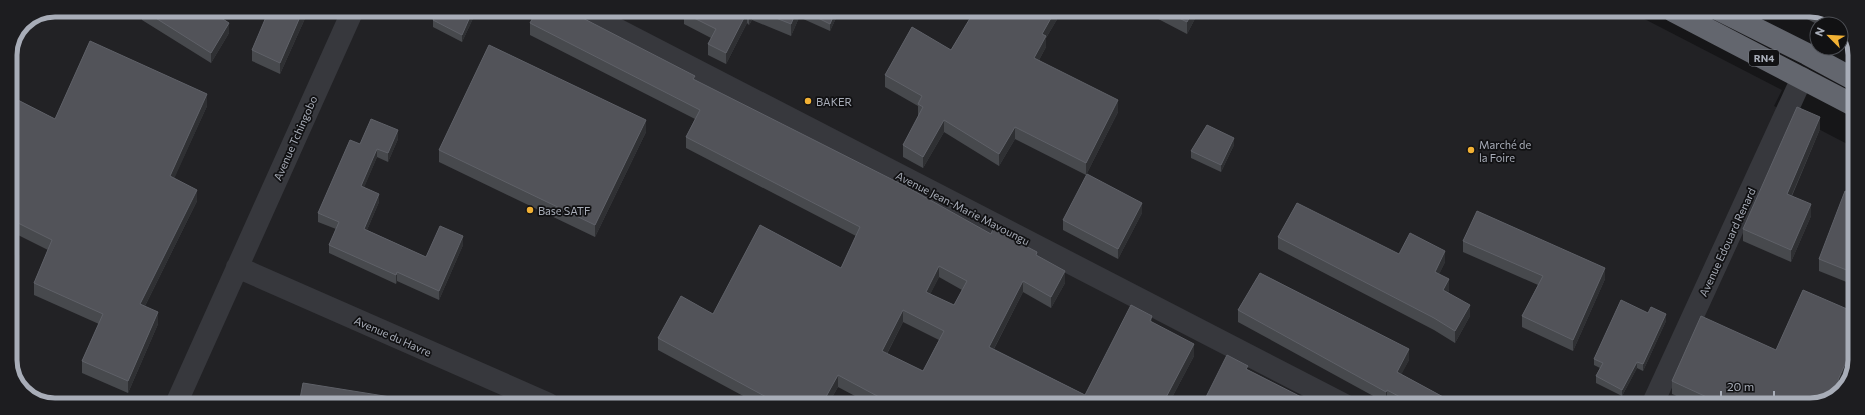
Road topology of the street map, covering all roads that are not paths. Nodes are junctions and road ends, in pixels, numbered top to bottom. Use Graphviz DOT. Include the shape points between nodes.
graph roads {
  1 [pos="350,17"];
  2 [pos="594,17"];
  3 [pos="1685,17"];
  4 [pos="1733,17"];
  5 [pos="1848,76"];
  6 [pos="1802,78"];
  7 [pos="1848,102"];
  8 [pos="237,267"];
  9 [pos="179,398"];
  10 [pos="535,398"];
  11 [pos="1331,398"];
  12 [pos="1655,398"];
  1 -- 8 [label="street, Avenue Tchingobo"];
  2 -- 11 [label="street, Avenue Jean-Marie Mavoungu"];
  3 -- 6 [label="highway, RN4"];
  4 -- 5 [label="highway, RN4"];
  6 -- 7 [label="highway, RN4"];
  6 -- 12 [label="street, Avenue Edouard Renard"];
  8 -- 9 [label="street, Avenue Tchingobo"];
  8 -- 10 [label="street, Avenue du Havre"];
}
